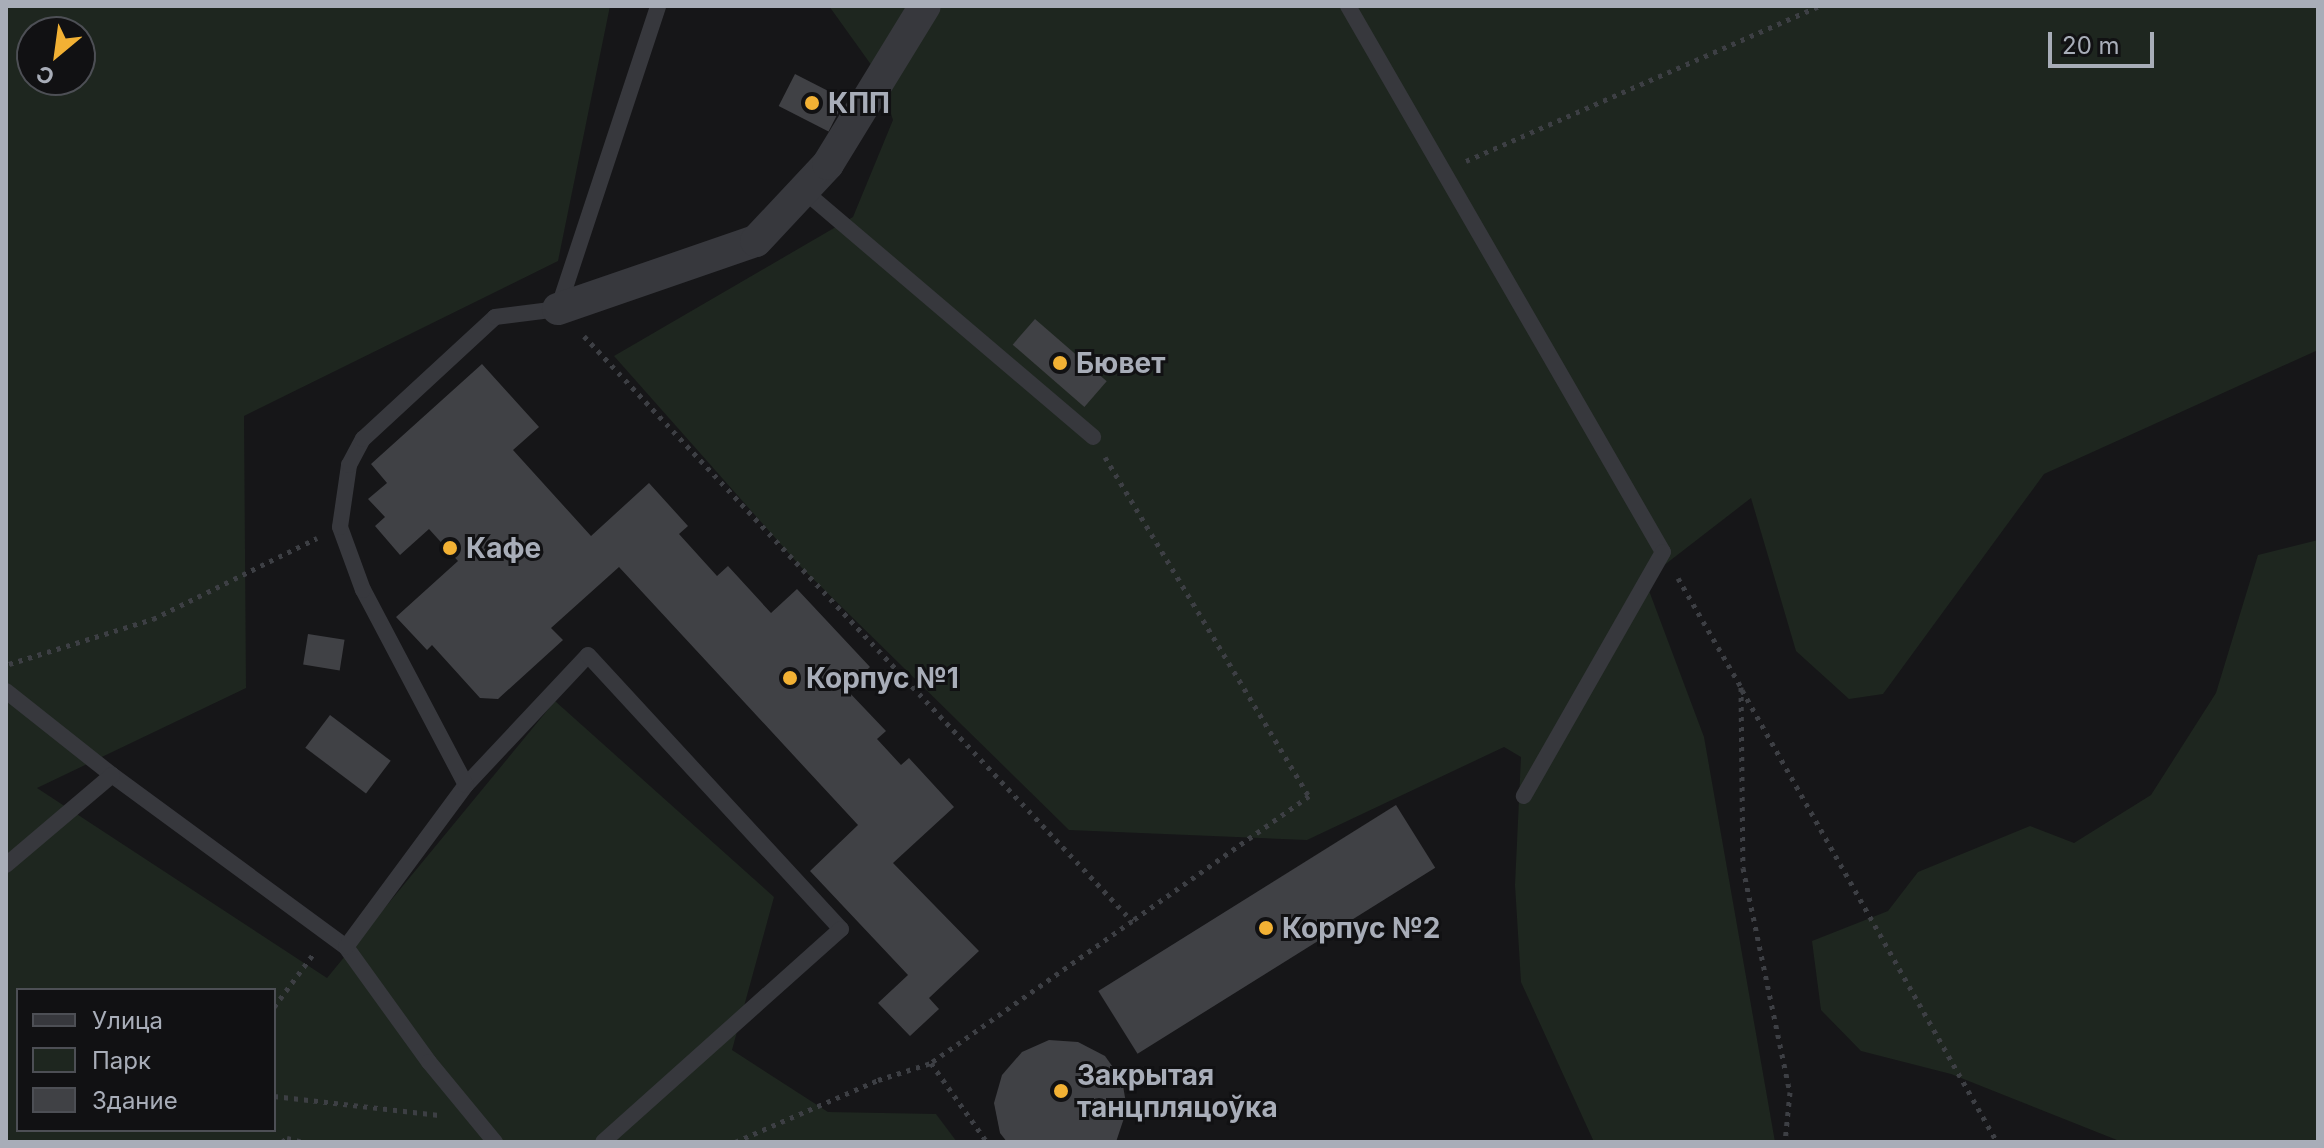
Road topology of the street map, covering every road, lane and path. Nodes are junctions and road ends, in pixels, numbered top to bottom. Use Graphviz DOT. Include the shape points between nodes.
graph roads {
  1 [pos="658,6"];
  2 [pos="925,6"];
  3 [pos="1348,6"];
  4 [pos="1819,6"];
  5 [pos="1444,171"];
  6 [pos="803,190"];
  7 [pos="558,309"];
  8 [pos="1093,437"];
  9 [pos="340,527"];
  10 [pos="1663,552"];
  11 [pos="6,665"];
  12 [pos="1741,687"];
  13 [pos="6,691"];
  14 [pos="112,775"];
  15 [pos="466,785"];
  16 [pos="1524,796"];
  17 [pos="6,865"];
  18 [pos="1132,921"];
  19 [pos="346,947"];
  20 [pos="276,1004"];
  21 [pos="931,1063"];
  22 [pos="276,1096"];
  23 [pos="476,1119"];
  24 [pos="282,1142"];
  25 [pos="303,1142"];
  26 [pos="495,1142"];
  27 [pos="603,1142"];
  28 [pos="735,1142"];
  29 [pos="987,1142"];
  30 [pos="1785,1142"];
  31 [pos="1997,1142"];
  1 -- 7 [label="lane"];
  2 -- 6 [label="street" via="828,164"];
  3 -- 5 [label="lane"];
  4 -- 5 [label="path"];
  5 -- 10 [label="lane"];
  6 -- 7 [label="street" via="756,241"];
  6 -- 8 [label="lane"];
  7 -- 9 [label="lane" via="495,317 363,439 349,465"];
  7 -- 18 [label="path"];
  8 -- 18 [label="path" via="1309,796"];
  9 -- 11 [label="path" via="153,619"];
  9 -- 15 [label="lane" via="363,590"];
  10 -- 12 [label="path"];
  10 -- 16 [label="lane"];
  12 -- 30 [label="path" via="1743,868 1790,1092"];
  12 -- 31 [label="path"];
  13 -- 14 [label="lane"];
  14 -- 17 [label="lane"];
  14 -- 19 [label="lane"];
  15 -- 19 [label="lane"];
  15 -- 27 [label="lane" via="588,655 841,929"];
  18 -- 21 [label="path"];
  19 -- 20 [label="path" via="314,953"];
  19 -- 23 [label="lane"];
  21 -- 28 [label="path" via="878,1080"];
  21 -- 29 [label="path"];
  22 -- 23 [label="path"];
  23 -- 26 [label="lane"];
  24 -- 25 [label="path"];
}
